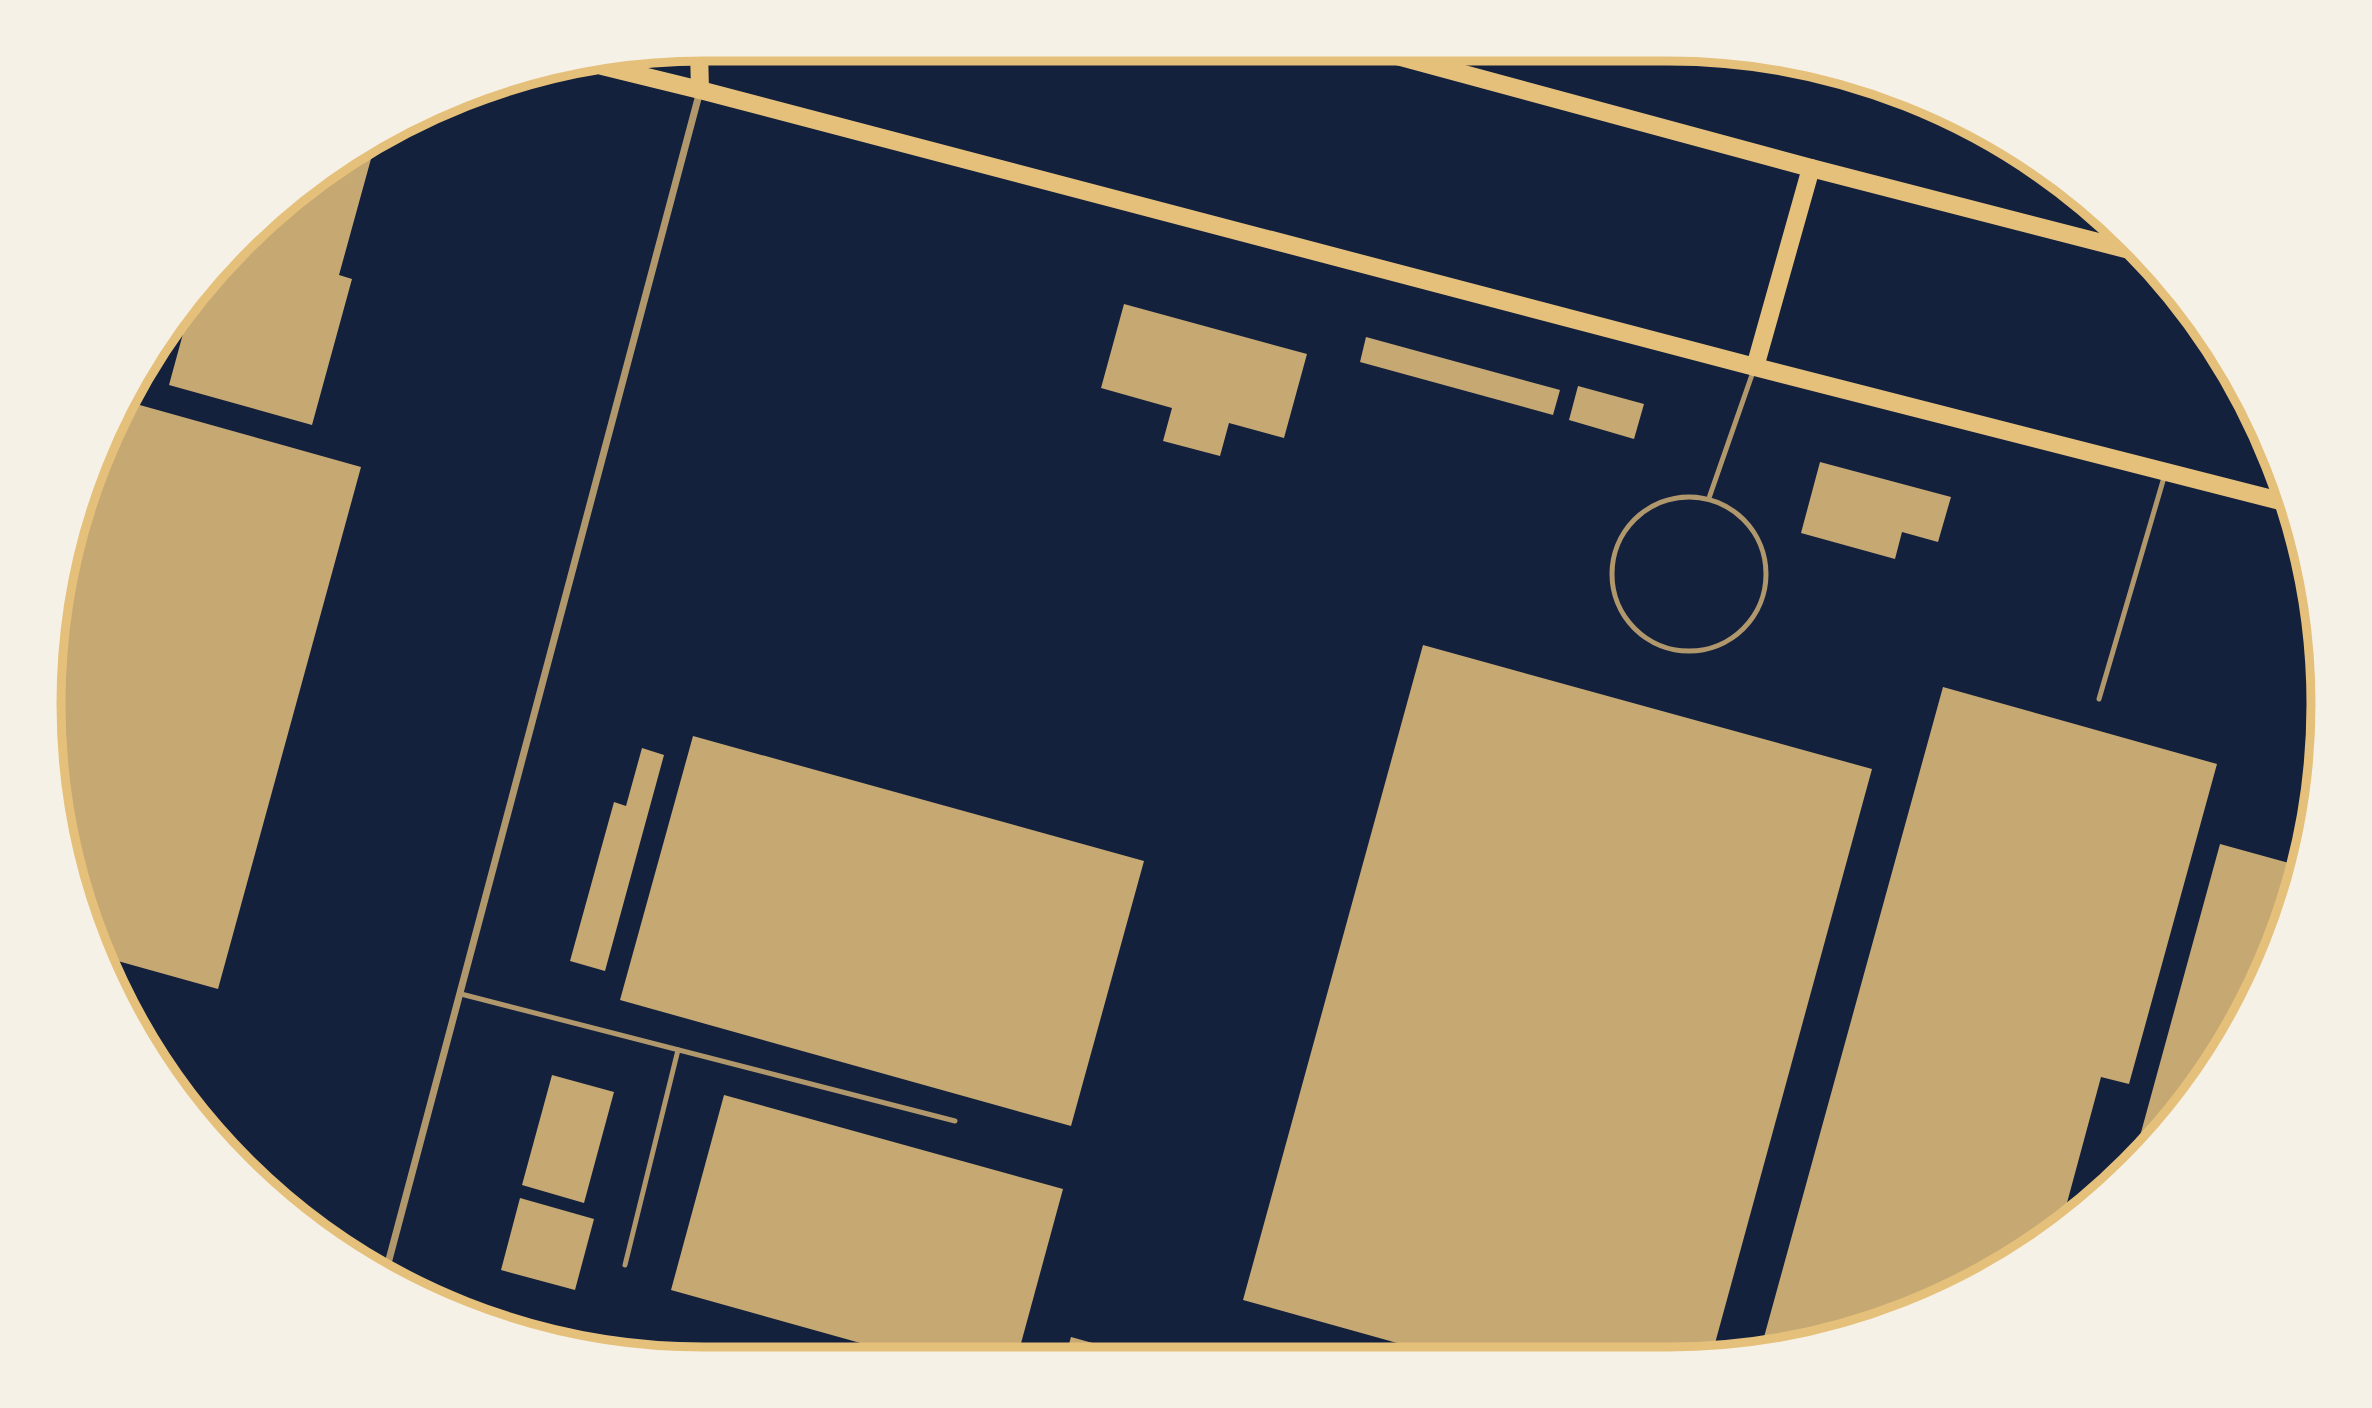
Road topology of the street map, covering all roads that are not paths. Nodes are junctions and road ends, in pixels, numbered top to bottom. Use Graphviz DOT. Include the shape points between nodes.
graph roads {
  1 [pos="699,61"];
  2 [pos="1415,61"];
  3 [pos="612,68"];
  4 [pos="700,90"];
  5 [pos="1811,169"];
  6 [pos="2119,248"];
  7 [pos="1755,367"];
  8 [pos="2166,471"];
  9 [pos="1709,498"];
  10 [pos="2278,500"];
  11 [pos="2099,699"];
  12 [pos="461,995"];
  13 [pos="678,1050"];
  14 [pos="955,1121"];
  15 [pos="388,1264"];
  16 [pos="625,1265"];
  1 -- 4 [label="main road"];
  2 -- 5 [label="main road"];
  3 -- 4 [label="main road"];
  4 -- 7 [label="main road"];
  4 -- 12 [label="street"];
  5 -- 6 [label="main road"];
  5 -- 7 [label="main road"];
  7 -- 8 [label="main road"];
  7 -- 9 [label="lane"];
  8 -- 10 [label="main road"];
  8 -- 11 [label="lane"];
  9 -- 9 [label="lane" via="1688,496 1650,506 1633,519 1614,554 1611,573 1622,612 1650,641 1669,649 1709,649 1728,641 1744,628 1765,594 1764,554 1756,535 1744,519"];
  12 -- 13 [label="lane"];
  12 -- 15 [label="street"];
  13 -- 14 [label="lane"];
  13 -- 16 [label="lane"];
}
